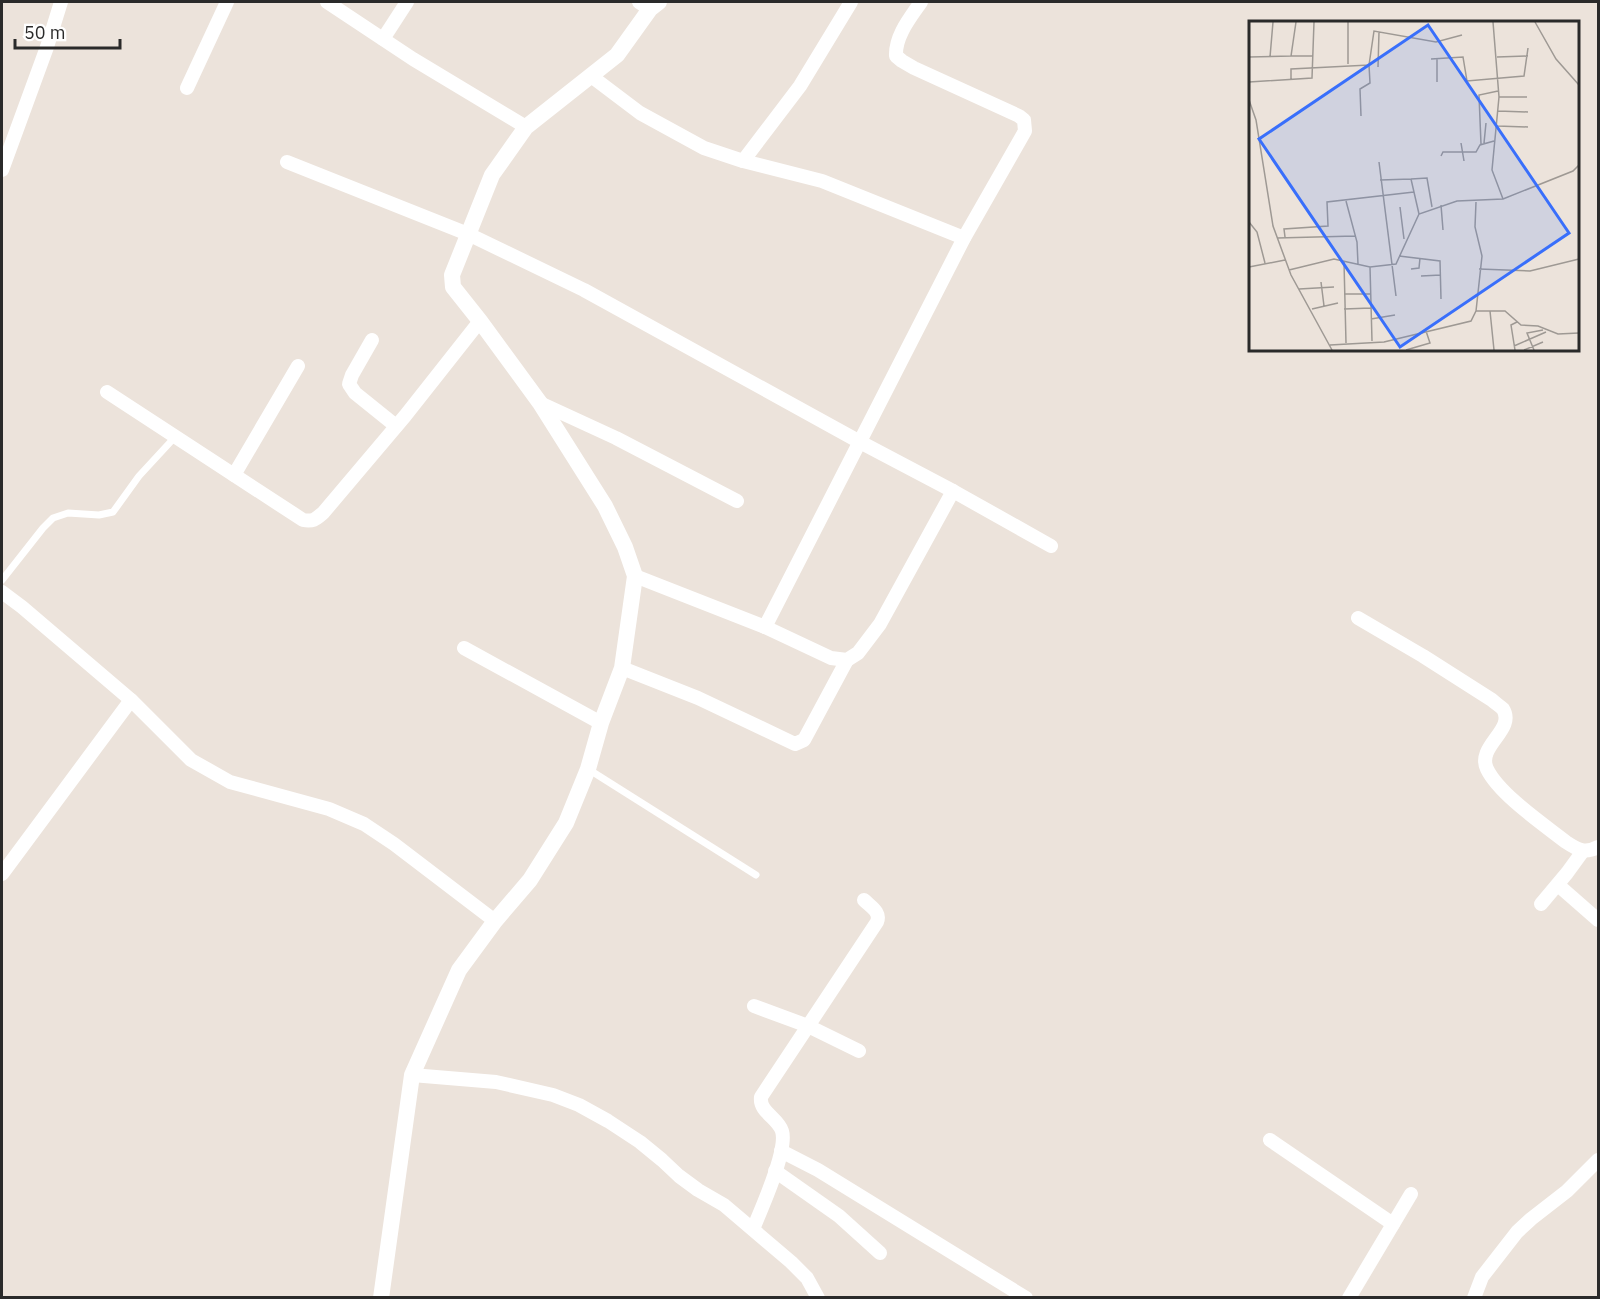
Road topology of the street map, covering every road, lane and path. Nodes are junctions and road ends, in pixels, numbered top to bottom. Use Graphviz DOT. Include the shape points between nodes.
graph roads {
  1 [pos="61,2"];
  2 [pos="227,2"];
  3 [pos="327,2"];
  4 [pos="407,2"];
  5 [pos="851,2"];
  6 [pos="921,2"];
  7 [pos="649,4"];
  8 [pos="383,39"];
  9 [pos="591,76"];
  10 [pos="187,88"];
  11 [pos="526,127"];
  12 [pos="743,161"];
  13 [pos="287,162"];
  14 [pos="2,170"];
  15 [pos="468,234"];
  16 [pos="964,238"];
  17 [pos="480,321"];
  18 [pos="372,340"];
  19 [pos="298,366"];
  20 [pos="107,392"];
  21 [pos="540,403"];
  22 [pos="396,426"];
  23 [pos="176,437"];
  24 [pos="860,442"];
  25 [pos="234,475"];
  26 [pos="953,491"];
  27 [pos="737,501"];
  28 [pos="1051,546"];
  29 [pos="635,576"];
  30 [pos="2,580"];
  31 [pos="2,592"];
  32 [pos="1358,618"];
  33 [pos="765,627"];
  34 [pos="464,648"];
  35 [pos="847,660"];
  36 [pos="622,668"];
  37 [pos="131,700"];
  38 [pos="601,723"];
  39 [pos="588,769"];
  40 [pos="1599,847"];
  41 [pos="1582,851"];
  42 [pos="2,874"];
  43 [pos="756,875"];
  44 [pos="1558,885"];
  45 [pos="864,900"];
  46 [pos="1541,904"];
  47 [pos="495,921"];
  48 [pos="1599,921"];
  49 [pos="754,1006"];
  50 [pos="808,1026"];
  51 [pos="859,1051"];
  52 [pos="412,1075"];
  53 [pos="1270,1140"];
  54 [pos="781,1151"];
  55 [pos="1599,1160"];
  56 [pos="775,1171"];
  57 [pos="1411,1194"];
  58 [pos="1393,1224"];
  59 [pos="753,1229"];
  60 [pos="880,1253"];
  61 [pos="381,1298"];
  62 [pos="818,1298"];
  63 [pos="1026,1298"];
  64 [pos="1349,1298"];
  65 [pos="1474,1298"];
  1 -- 14 [label="street"];
  2 -- 10 [label="street"];
  3 -- 8 [label="street"];
  4 -- 8 [label="street"];
  5 -- 12 [label="street" via="800,86"];
  6 -- 16 [label="street" via="898,38 896,56 1012,112 1025,124 1021,140"];
  7 -- 9 [label="street" via="617,55"];
  8 -- 11 [label="street"];
  9 -- 11 [label="street"];
  9 -- 12 [label="street" via="659,124 704,148"];
  11 -- 15 [label="street" via="492,175"];
  12 -- 16 [label="street" via="822,181"];
  13 -- 15 [label="street"];
  15 -- 17 [label="street" via="452,275 453,287"];
  15 -- 24 [label="street" via="584,290"];
  16 -- 24 [label="street"];
  17 -- 21 [label="street"];
  17 -- 22 [label="street"];
  18 -- 22 [label="street" via="349,384"];
  19 -- 25 [label="street"];
  20 -- 23 [label="street"];
  21 -- 27 [label="street"];
  21 -- 29 [label="street" via="605,506"];
  22 -- 25 [label="street" via="323,513 311,521 303,520"];
  23 -- 25 [label="street"];
  23 -- 30 [label="lane" via="139,476 113,512 68,513 53,518"];
  24 -- 26 [label="street"];
  24 -- 33 [label="street"];
  26 -- 28 [label="street"];
  26 -- 35 [label="street" via="880,624 858,653"];
  29 -- 33 [label="street"];
  29 -- 36 [label="street"];
  31 -- 37 [label="street"];
  32 -- 41 [label="street" via="1502,709 1504,724 1487,750 1486,767 1510,796"];
  33 -- 35 [label="street" via="831,658"];
  34 -- 38 [label="street"];
  35 -- 36 [label="street" via="804,740 795,744 698,698"];
  36 -- 38 [label="street"];
  37 -- 42 [label="street"];
  37 -- 47 [label="street" via="191,760 212,773 230,782 329,809 364,824"];
  38 -- 39 [label="street"];
  39 -- 43 [label="lane"];
  39 -- 47 [label="street" via="566,823 530,880"];
  40 -- 41 [label="street"];
  41 -- 44 [label="street"];
  44 -- 46 [label="street"];
  44 -- 48 [label="street"];
  45 -- 50 [label="street" via="879,918"];
  47 -- 52 [label="street" via="459,970"];
  49 -- 50 [label="street"];
  50 -- 51 [label="street"];
  50 -- 54 [label="street" via="761,1097 763,1108 781,1127"];
  52 -- 59 [label="street" via="496,1082 579,1105 640,1142 679,1176"];
  52 -- 61 [label="street"];
  53 -- 58 [label="street"];
  54 -- 56 [label="street"];
  54 -- 63 [label="street"];
  55 -- 65 [label="street" via="1517,1232 1482,1277"];
  56 -- 59 [label="street"];
  56 -- 60 [label="street" via="839,1216"];
  57 -- 58 [label="street"];
  58 -- 64 [label="street"];
  59 -- 62 [label="street" via="807,1278"];
}
